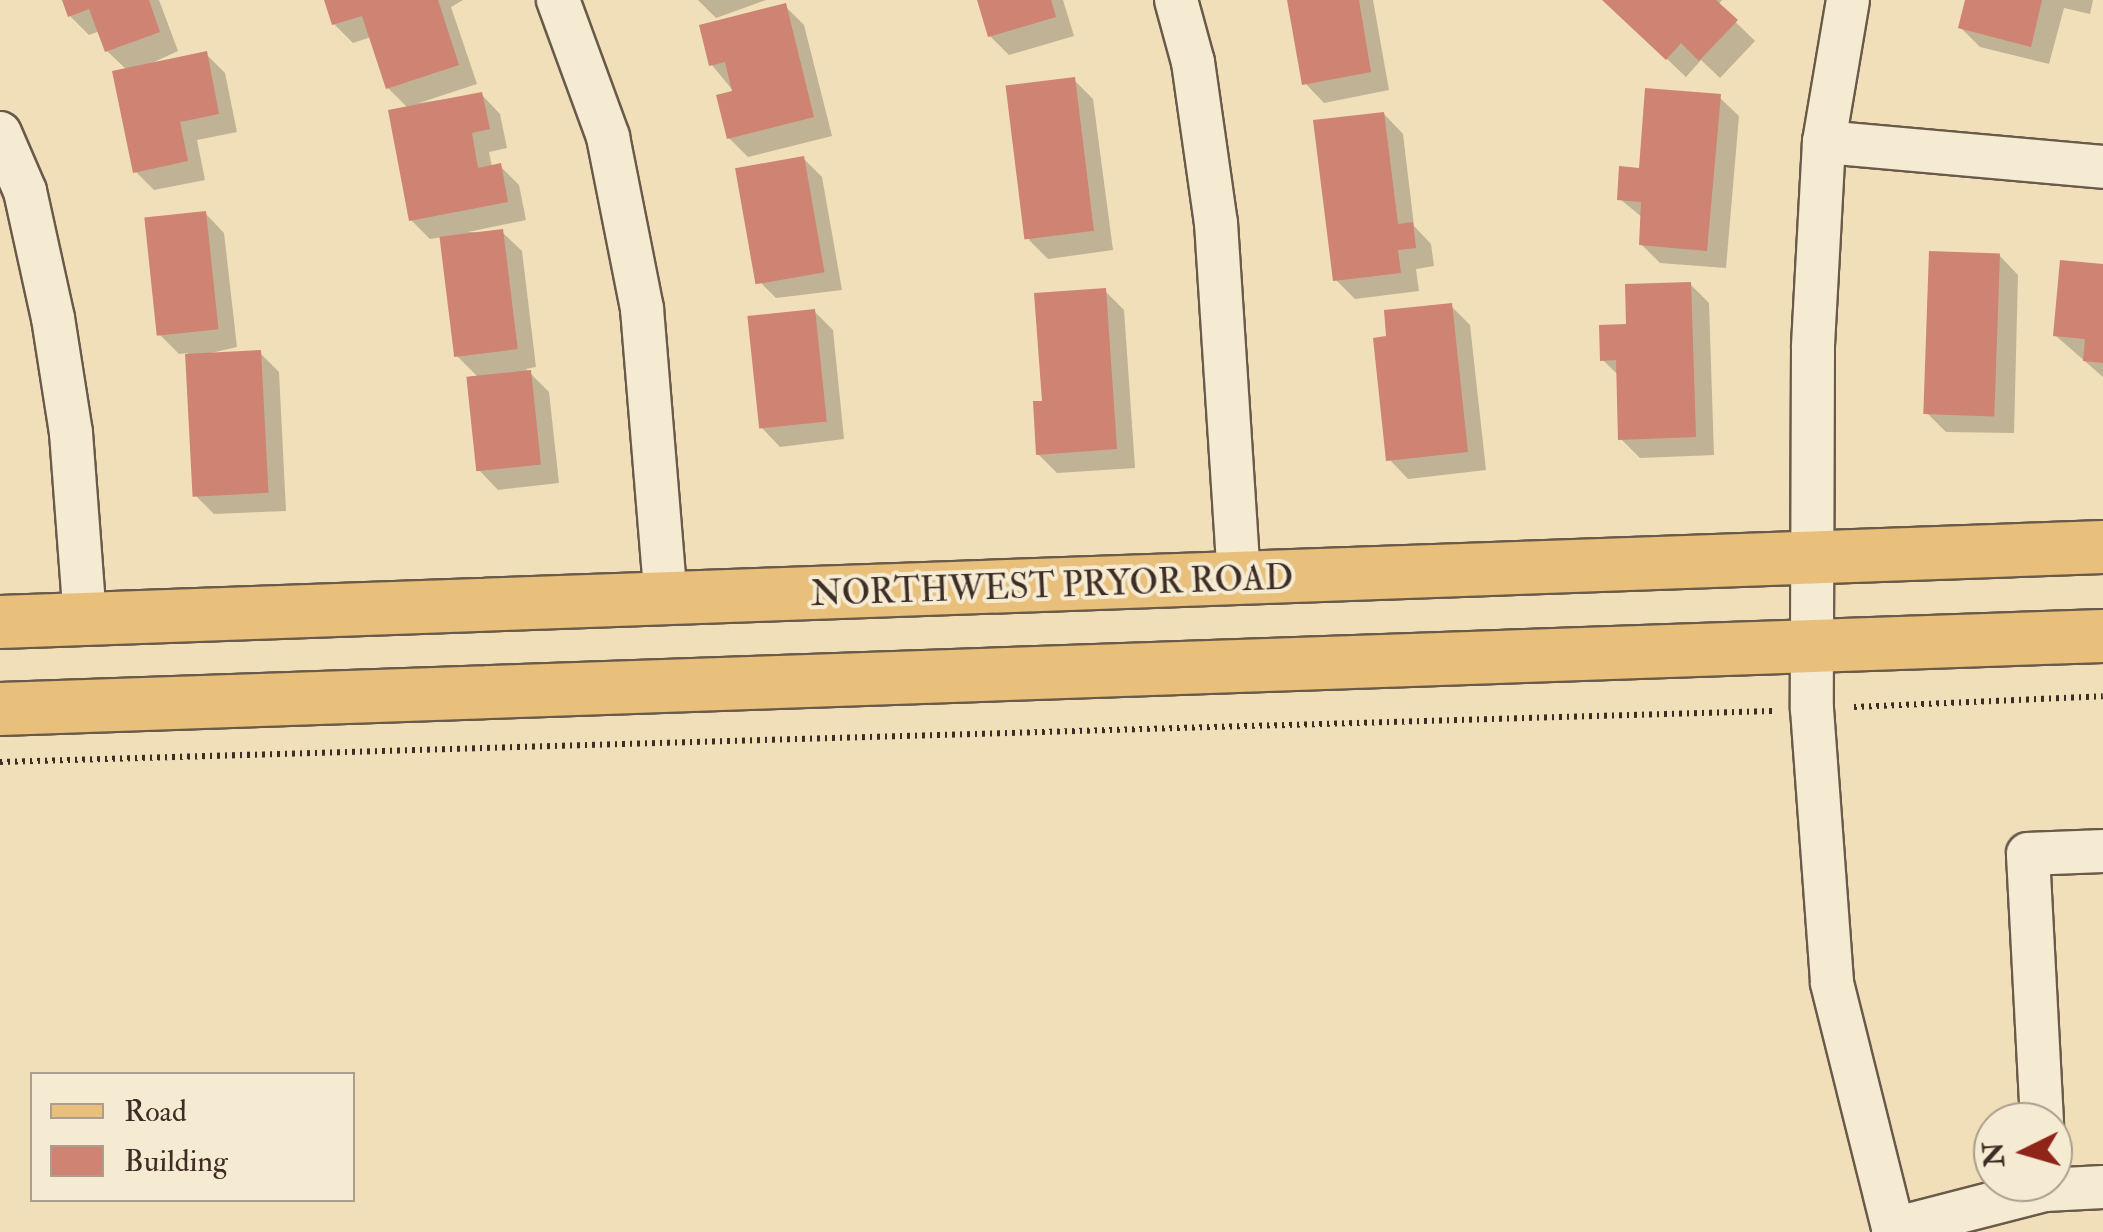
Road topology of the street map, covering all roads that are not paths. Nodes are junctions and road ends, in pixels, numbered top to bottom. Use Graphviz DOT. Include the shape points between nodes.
graph roads {
  1 [pos="558,0"];
  2 [pos="1176,0"];
  3 [pos="1848,0"];
  4 [pos="0,133"];
  5 [pos="1824,142"];
  6 [pos="2103,166"];
  7 [pos="2103,547"];
  8 [pos="1817,558"];
  9 [pos="1239,578"];
  10 [pos="666,600"];
  11 [pos="85,619"];
  12 [pos="0,622"];
  13 [pos="2103,636"];
  14 [pos="1814,645"];
  15 [pos="0,709"];
  16 [pos="2103,851"];
  17 [pos="2041,1102"];
  18 [pos="2073,1186"];
  19 [pos="2103,1187"];
  20 [pos="1990,1202"];
  21 [pos="1894,1230"];
  1 -- 10 [label="street" via="608,137 642,309"];
  2 -- 9 [label="street" via="1193,62 1216,223"];
  3 -- 5 [label="street"];
  4 -- 11 [label="street" via="25,191 53,318 71,433"];
  5 -- 6 [label="street"];
  5 -- 8 [label="street" via="1813,348"];
  7 -- 8 [label="main road, NORTHWEST PRYOR ROAD"];
  8 -- 9 [label="main road, NORTHWEST PRYOR ROAD"];
  8 -- 14 [label="street"];
  9 -- 10 [label="main road, NORTHWEST PRYOR ROAD"];
  10 -- 11 [label="main road, NORTHWEST PRYOR ROAD"];
  11 -- 12 [label="main road, NORTHWEST PRYOR ROAD"];
  13 -- 14 [label="main road"];
  14 -- 15 [label="main road"];
  14 -- 21 [label="street" via="1812,709 1832,984"];
  16 -- 17 [label="street" via="2028,854"];
  18 -- 19 [label="street"];
  20 -- 21 [label="street"];
}
